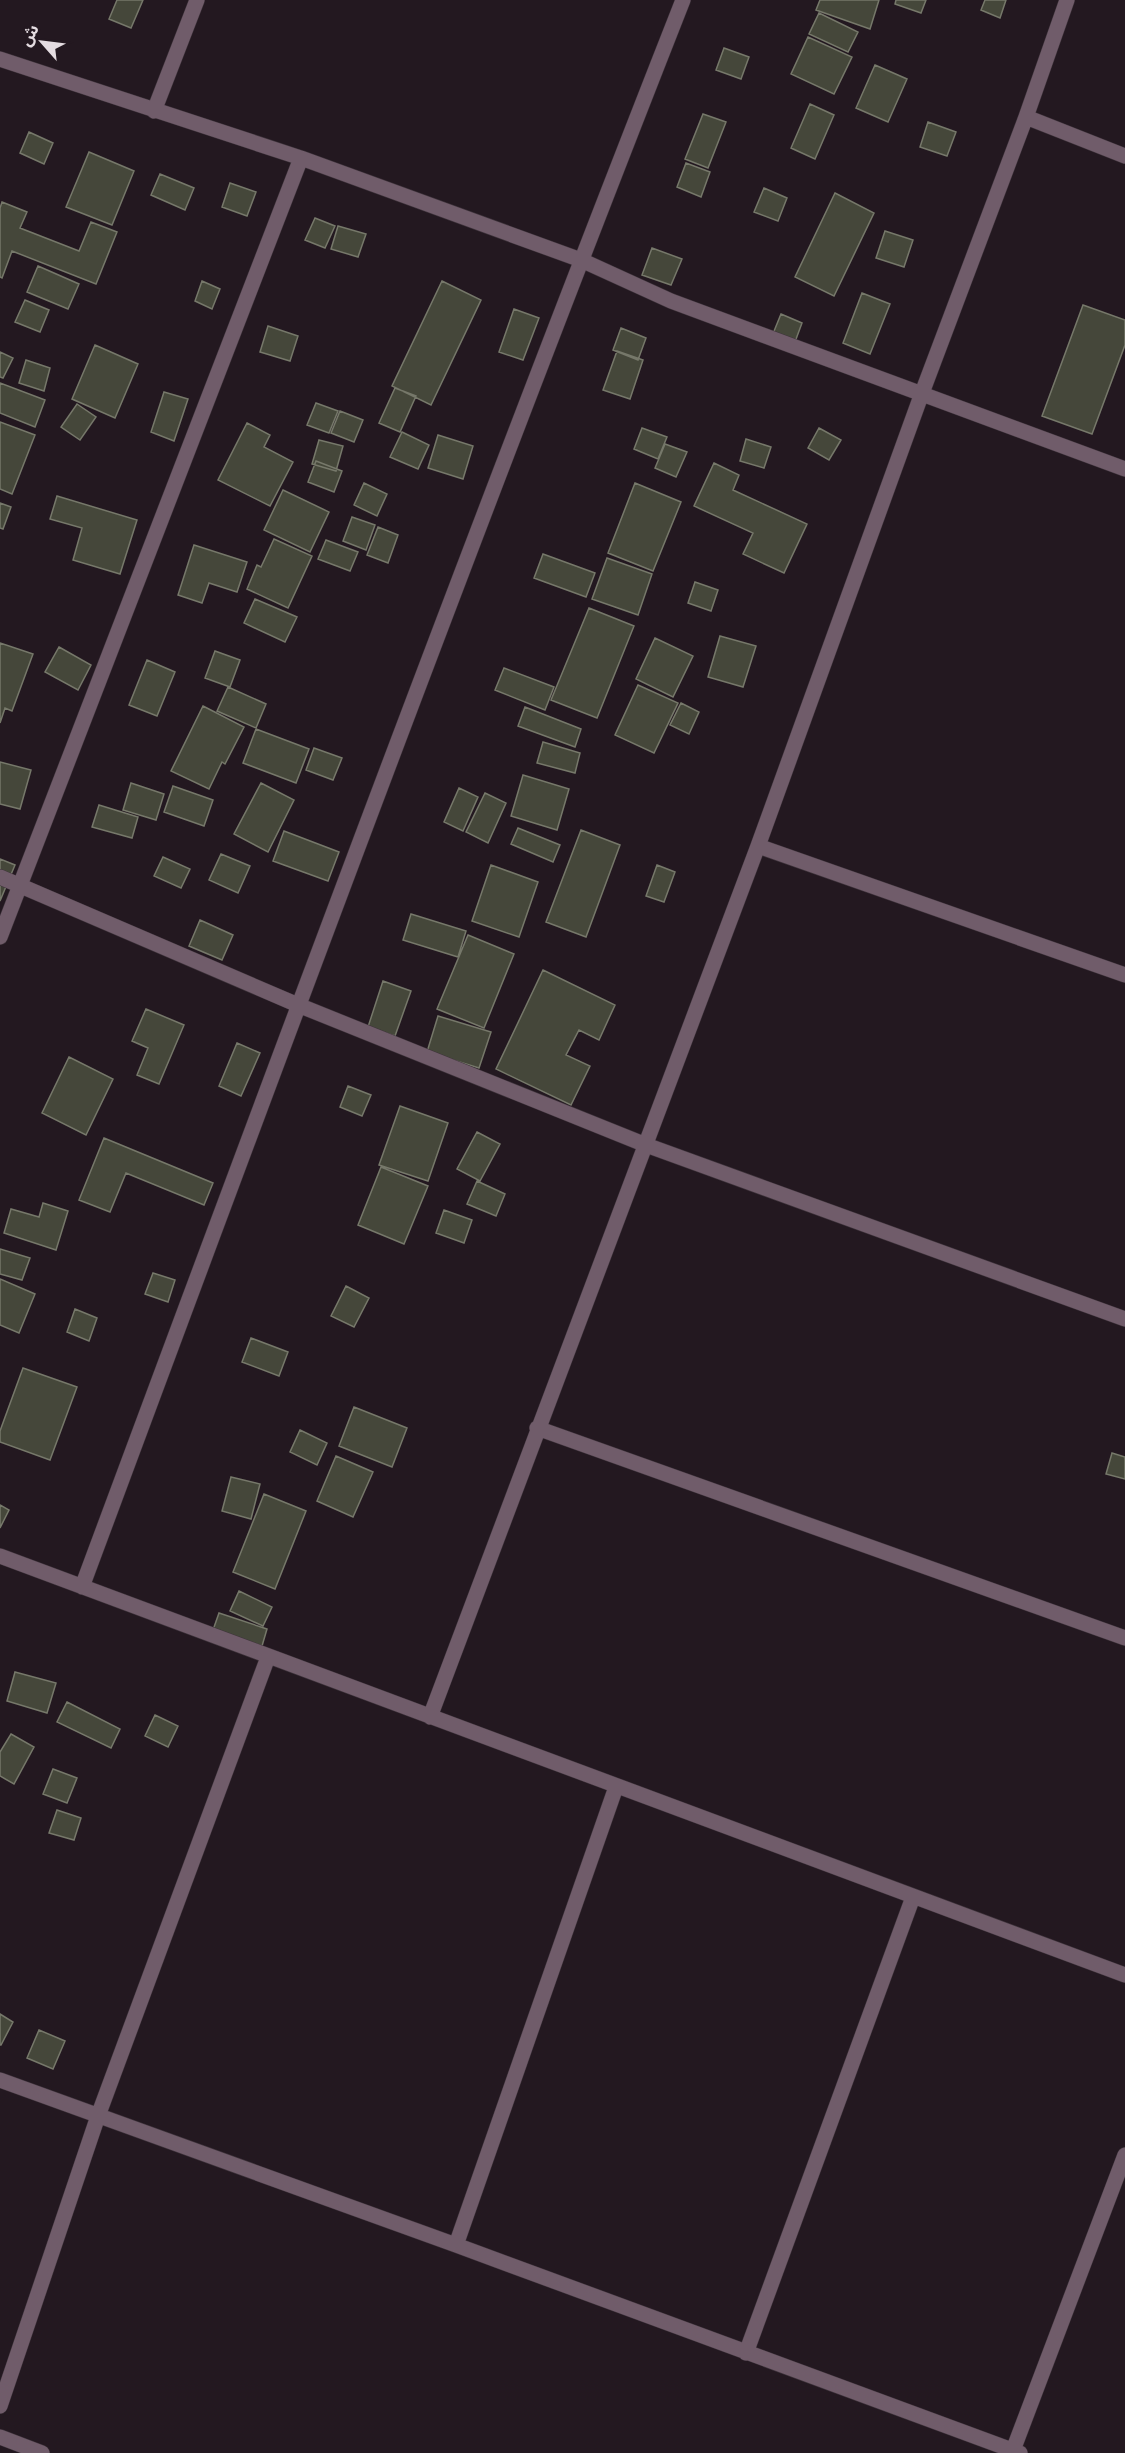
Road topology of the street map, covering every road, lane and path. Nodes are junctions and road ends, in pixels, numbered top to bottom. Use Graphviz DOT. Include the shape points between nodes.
graph roads {
  1 [pos="197,0"];
  2 [pos="683,0"];
  3 [pos="1067,0"];
  4 [pos="0,59"];
  5 [pos="154,111"];
  6 [pos="1026,117"];
  7 [pos="1125,156"];
  8 [pos="301,159"];
  9 [pos="581,260"];
  10 [pos="922,393"];
  11 [pos="1125,469"];
  12 [pos="758,846"];
  13 [pos="0,877"];
  14 [pos="20,884"];
  15 [pos="0,937"];
  16 [pos="1125,975"];
  17 [pos="298,1005"];
  18 [pos="646,1145"];
  19 [pos="1125,1319"];
  20 [pos="537,1428"];
  21 [pos="0,1556"];
  22 [pos="82,1587"];
  23 [pos="1125,1638"];
  24 [pos="268,1657"];
  25 [pos="430,1717"];
  26 [pos="616,1787"];
  27 [pos="913,1897"];
  28 [pos="1125,1975"];
  29 [pos="0,2080"];
  30 [pos="98,2116"];
  31 [pos="1125,2154"];
  32 [pos="456,2245"];
  33 [pos="747,2353"];
  34 [pos="0,2406"];
  35 [pos="0,2437"];
  36 [pos="1015,2452"];
  37 [pos="42,2453"];
  1 -- 5 [label="street"];
  2 -- 9 [label="street"];
  3 -- 6 [label="street"];
  4 -- 5 [label="street"];
  5 -- 8 [label="street"];
  6 -- 7 [label="street"];
  6 -- 10 [label="street"];
  8 -- 9 [label="street"];
  8 -- 14 [label="street"];
  9 -- 10 [label="street" via="671,301"];
  9 -- 17 [label="street"];
  10 -- 11 [label="street"];
  10 -- 12 [label="street"];
  12 -- 16 [label="street"];
  12 -- 18 [label="street"];
  13 -- 14 [label="street"];
  14 -- 15 [label="street"];
  14 -- 17 [label="street"];
  17 -- 18 [label="street"];
  17 -- 22 [label="street"];
  18 -- 19 [label="street"];
  18 -- 20 [label="street"];
  20 -- 23 [label="street"];
  20 -- 25 [label="street"];
  21 -- 22 [label="street"];
  22 -- 24 [label="street"];
  24 -- 25 [label="street"];
  24 -- 30 [label="street"];
  25 -- 26 [label="street"];
  26 -- 27 [label="street"];
  26 -- 32 [label="street"];
  27 -- 28 [label="street"];
  27 -- 33 [label="street"];
  29 -- 30 [label="street"];
  30 -- 32 [label="street"];
  30 -- 34 [label="street"];
  31 -- 36 [label="street"];
  32 -- 33 [label="street"];
  33 -- 36 [label="street"];
  35 -- 37 [label="street"];
}
